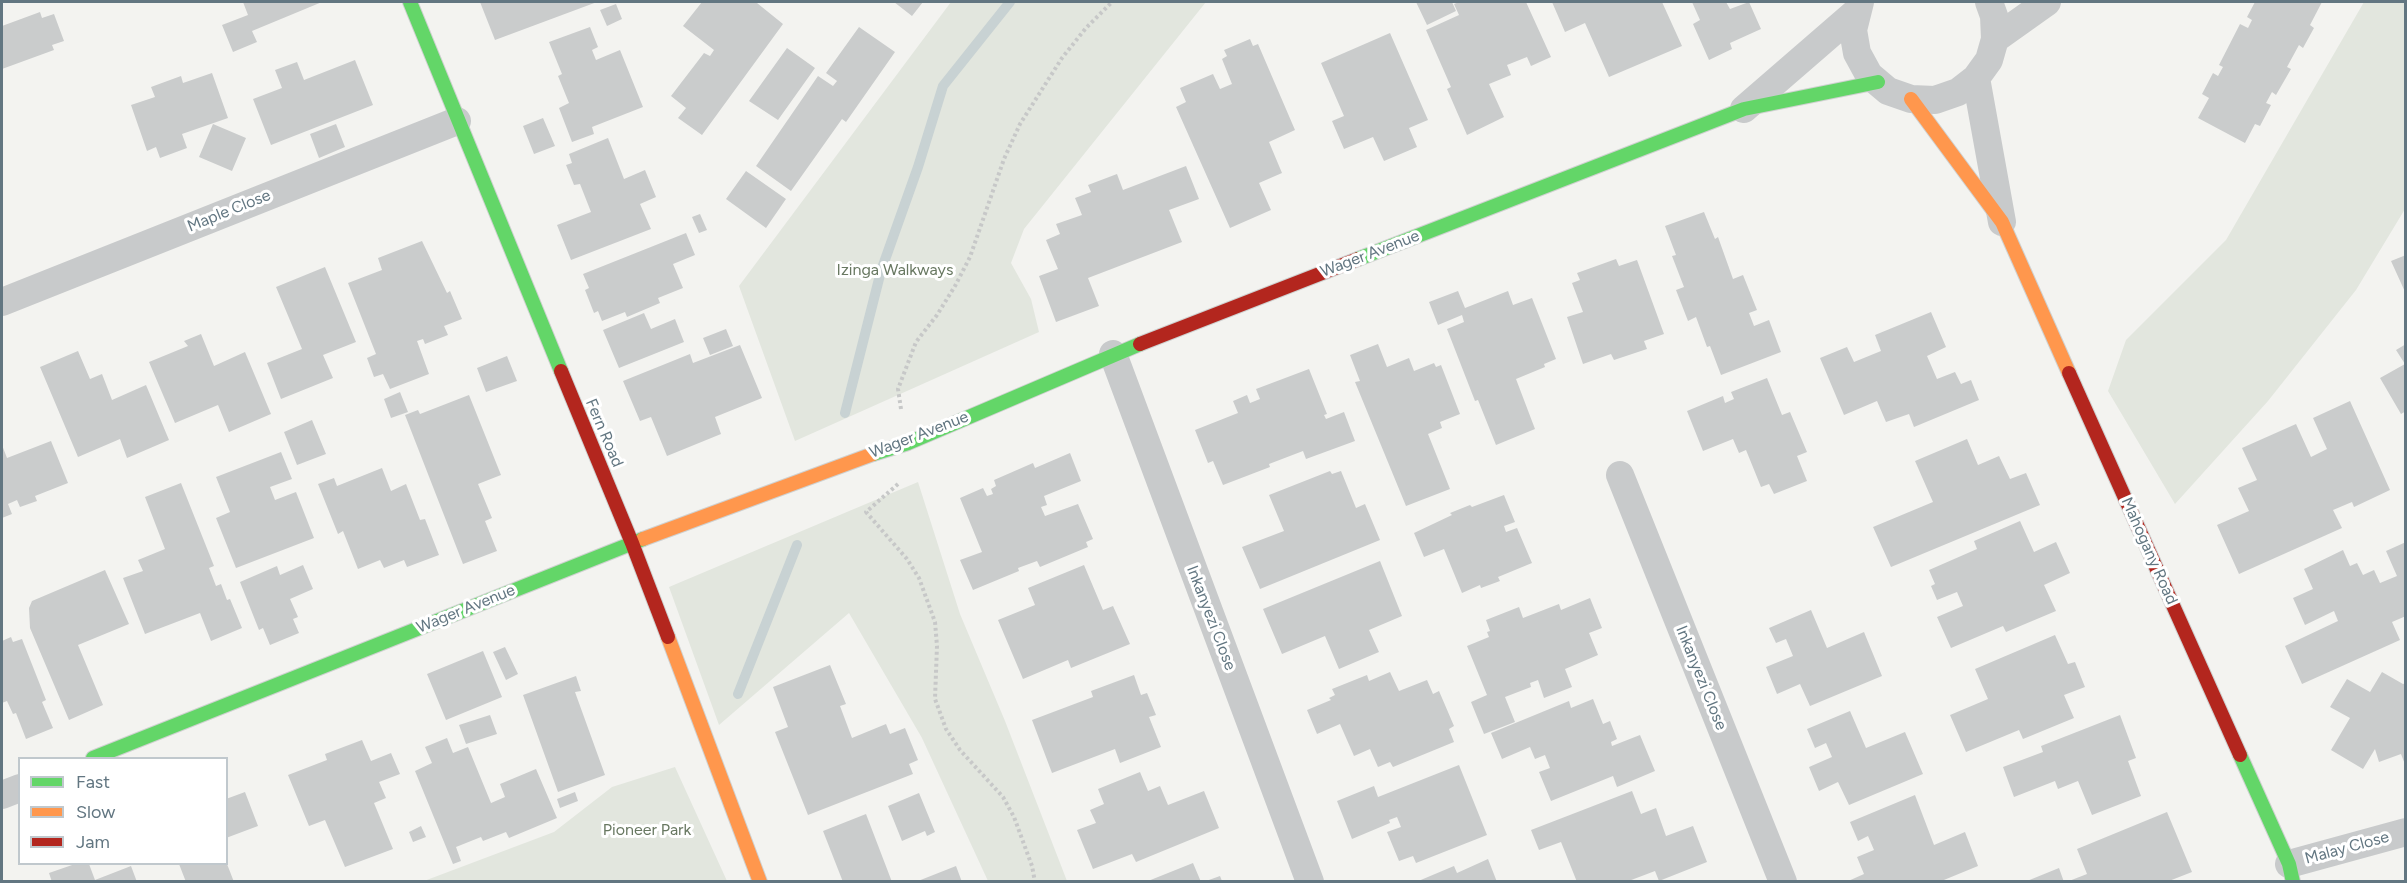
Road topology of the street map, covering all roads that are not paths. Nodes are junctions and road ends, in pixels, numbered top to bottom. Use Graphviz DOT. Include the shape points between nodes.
graph roads {
  1 [pos="410,2"];
  2 [pos="1989,2"];
  3 [pos="2047,2"];
  4 [pos="1858,7"];
  5 [pos="1995,39"];
  6 [pos="1976,78"];
  7 [pos="1878,82"];
  8 [pos="1911,99"];
  9 [pos="1744,109"];
  10 [pos="457,121"];
  11 [pos="2002,222"];
  12 [pos="2,302"];
  13 [pos="1113,354"];
  14 [pos="1620,475"];
  15 [pos="632,543"];
  16 [pos="98,757"];
  17 [pos="18,789"];
  18 [pos="2,795"];
  19 [pos="2406,832"];
  20 [pos="2290,873"];
  21 [pos="760,882"];
  22 [pos="1310,882"];
  23 [pos="1783,882"];
  1 -- 10 [label="street, Fern Road"];
  2 -- 5 [label="street"];
  3 -- 5 [label="street"];
  4 -- 7 [label="street" via="1853,30 1857,54"];
  4 -- 9 [label="street, Wager Avenue"];
  5 -- 6 [label="street" via="1989,60"];
  6 -- 8 [label="street" via="1958,92 1935,100"];
  6 -- 11 [label="street, Mahogany Road"];
  7 -- 8 [label="street" via="1888,91"];
  7 -- 9 [label="street, Wager Avenue"];
  8 -- 11 [label="street, Mahogany Road"];
  9 -- 13 [label="street, Wager Avenue"];
  10 -- 12 [label="street, Maple Close"];
  10 -- 15 [label="street, Fern Road"];
  11 -- 20 [label="street, Mahogany Road"];
  13 -- 15 [label="street, Wager Avenue" via="908,443"];
  13 -- 22 [label="street, Inkanyezi Close"];
  14 -- 23 [label="street, Inkanyezi Close"];
  15 -- 16 [label="street, Wager Avenue"];
  15 -- 21 [label="street, Fern Road"];
  17 -- 18 [label="street"];
  19 -- 20 [label="street, Malay Close"];
}
